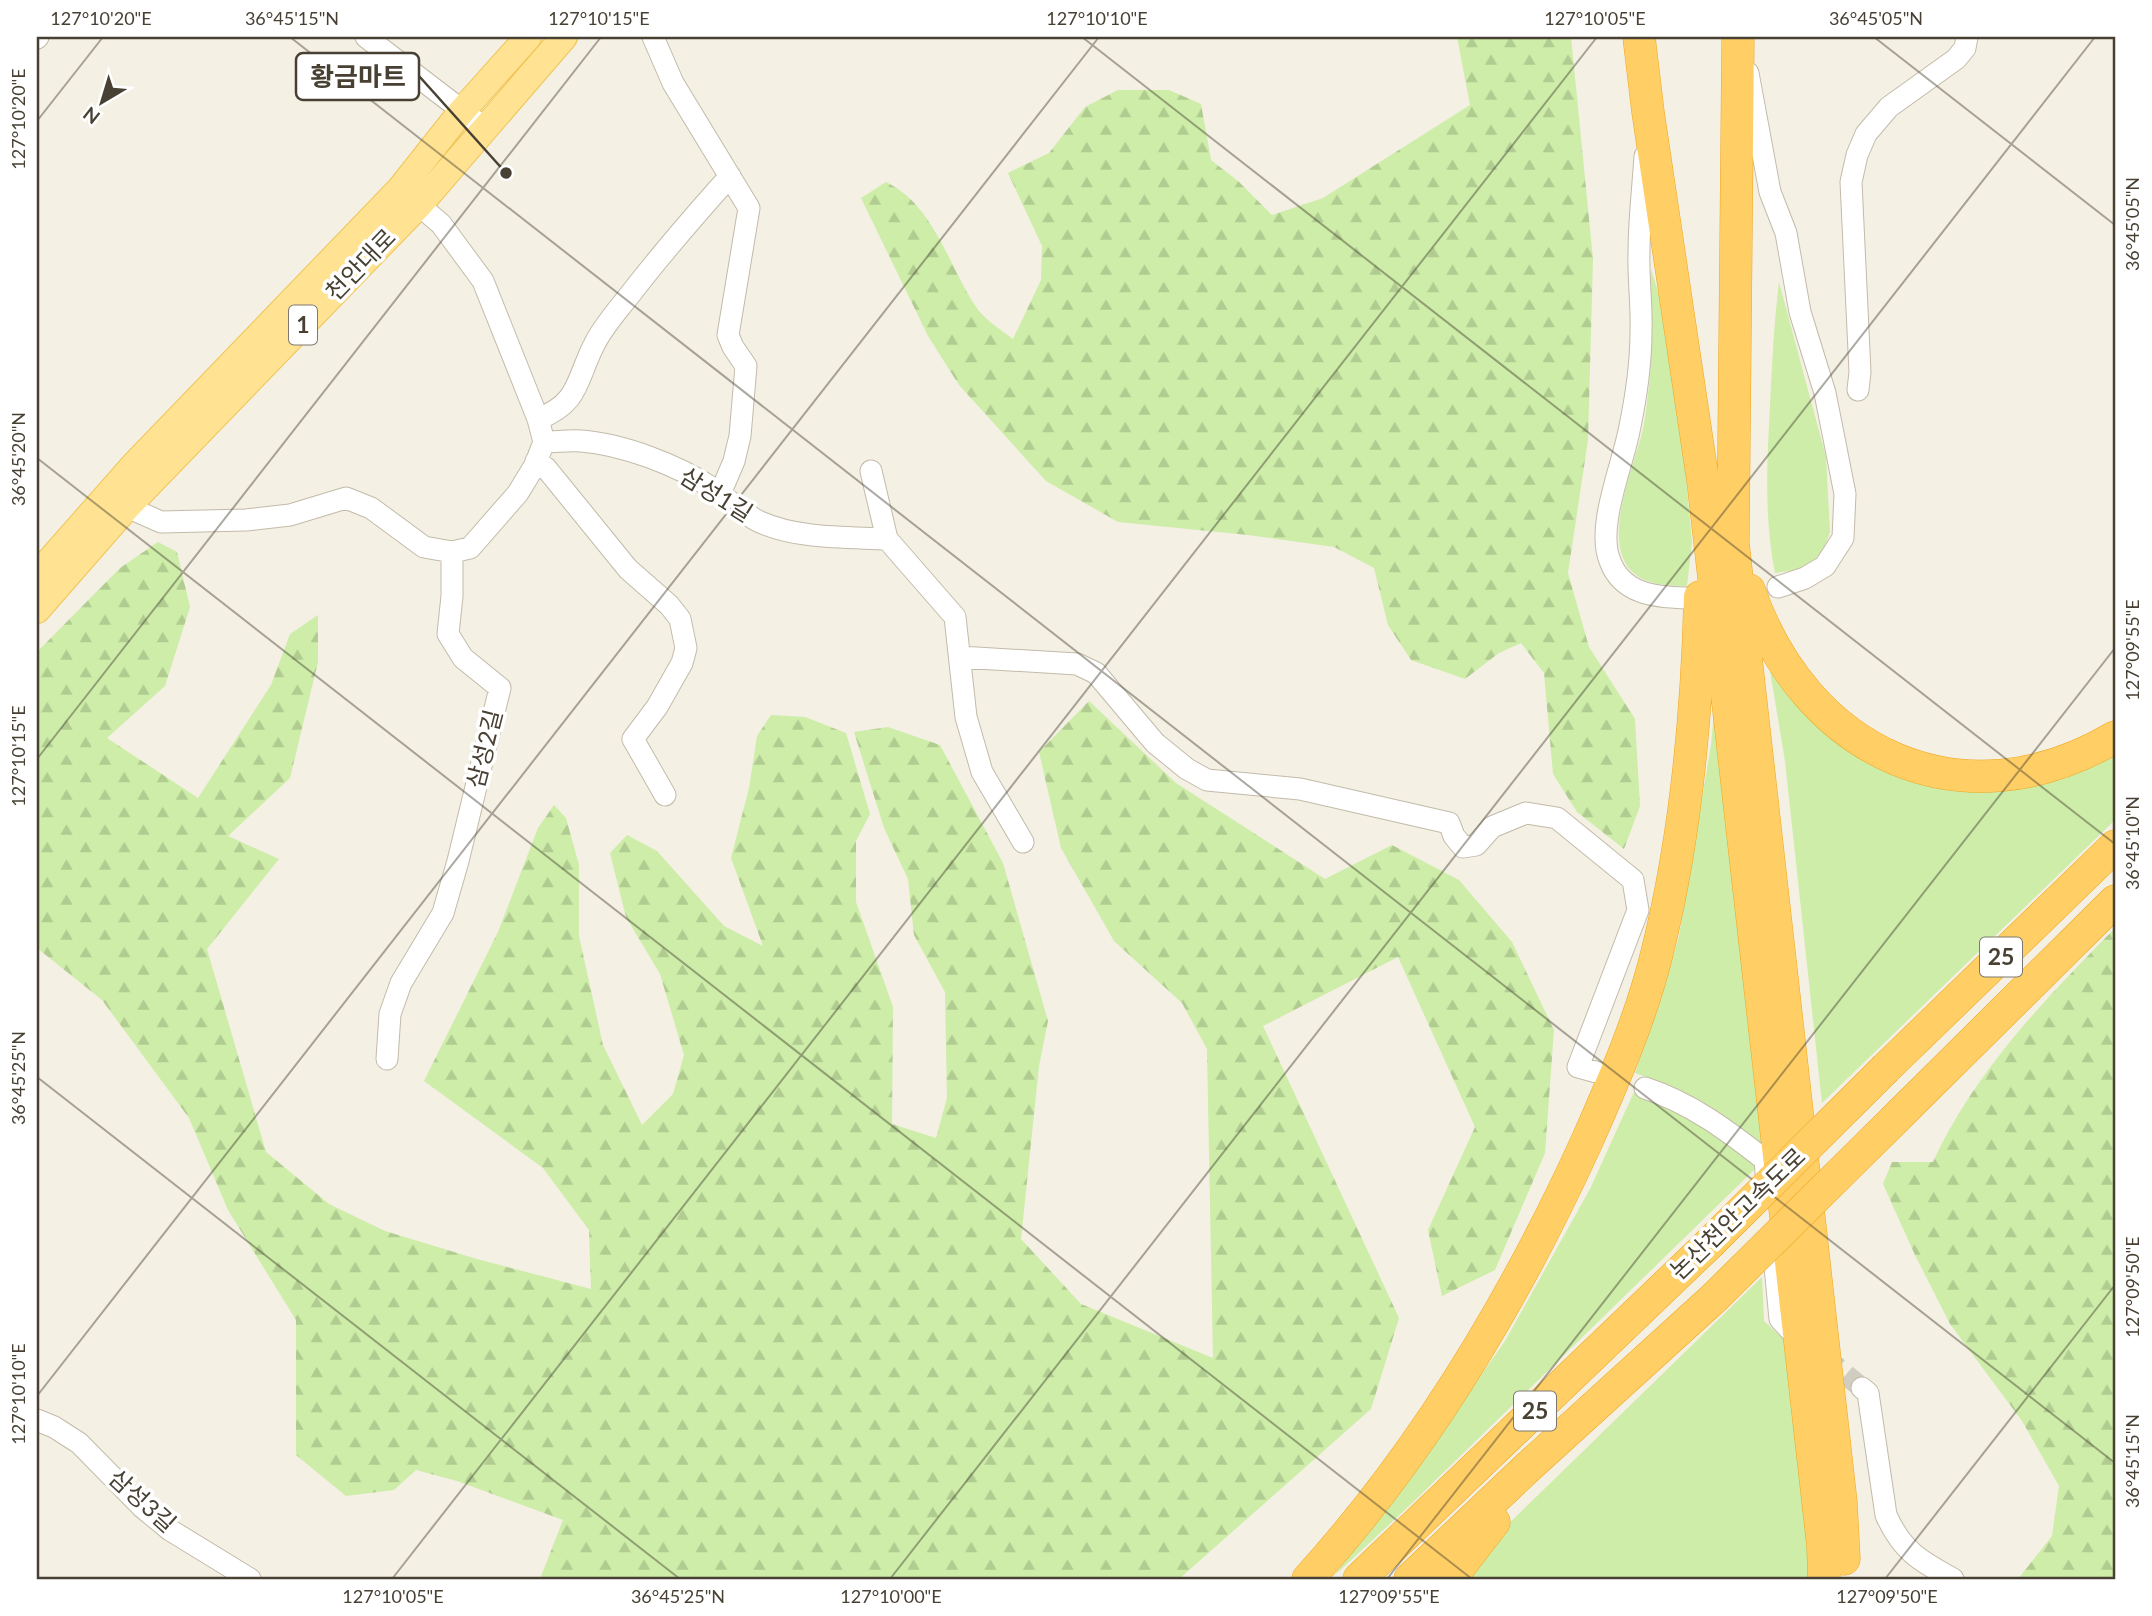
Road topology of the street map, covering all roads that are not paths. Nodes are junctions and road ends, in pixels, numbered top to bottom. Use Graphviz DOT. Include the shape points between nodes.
graph roads {
  1 [pos="366,37"];
  2 [pos="528,37"];
  3 [pos="564,37"];
  4 [pos="653,37"];
  5 [pos="1639,37"];
  6 [pos="1740,37"];
  7 [pos="1967,37"];
  8 [pos="461,112"];
  9 [pos="1647,112"];
  10 [pos="485,128"];
  11 [pos="730,176"];
  12 [pos="410,197"];
  13 [pos="1858,390"];
  14 [pos="538,419"];
  15 [pos="540,452"];
  16 [pos="871,471"];
  17 [pos="1703,481"];
  18 [pos="720,494"];
  19 [pos="127,507"];
  20 [pos="887,539"];
  21 [pos="1733,543"];
  22 [pos="452,552"];
  23 [pos="37,575"];
  24 [pos="1778,587"];
  25 [pos="1685,598"];
  26 [pos="37,610"];
  27 [pos="960,657"];
  28 [pos="2115,737"];
  29 [pos="665,796"];
  30 [pos="1023,842"];
  31 [pos="2115,846"];
  32 [pos="2115,901"];
  33 [pos="387,1059"];
  34 [pos="1596,1072"];
  35 [pos="1646,1088"];
  36 [pos="1790,1330"];
  37 [pos="1862,1388"];
  38 [pos="1604,1398"];
  39 [pos="37,1420"];
  40 [pos="250,1579"];
  41 [pos="1308,1579"];
  42 [pos="1360,1579"];
  43 [pos="1410,1579"];
  44 [pos="1450,1579"];
  45 [pos="1824,1579"];
  46 [pos="1845,1579"];
  47 [pos="1952,1579"];
  1 -- 8 [label="lane"];
  2 -- 8 [label="main road, 천안대로 / 1"];
  3 -- 10 [label="main road, 천안대로 / 1"];
  4 -- 11 [label="lane" via="673,83"];
  5 -- 9 [label="highway"];
  6 -- 21 [label="highway"];
  6 -- 24 [label="lane" via="1770,192 1786,233 1844,494 1843,538 1825,566"];
  7 -- 13 [label="lane" via="1956,60 1889,107 1866,134 1857,155 1851,182"];
  8 -- 10 [label="lane"];
  8 -- 12 [label="main road, 천안대로 / 1"];
  9 -- 17 [label="highway"];
  9 -- 25 [label="lane" via="1639,252 1639,383 1606,540 1610,562 1622,580 1655,597"];
  10 -- 12 [label="main road, 천안대로 / 1"];
  11 -- 14 [label="lane" via="613,316 595,343 570,399 555,413"];
  11 -- 18 [label="lane" via="748,208 728,335 746,366 740,436"];
  12 -- 14 [label="lane" via="441,224 483,281"];
  12 -- 19 [label="main road, 천안대로 / 1"];
  12 -- 23 [label="main road, 천안대로 / 1" via="134,466"];
  14 -- 15 [label="lane"];
  15 -- 18 [label="lane, 삼성1길" via="582,441 622,450 681,470"];
  15 -- 22 [label="lane" via="518,493 470,548"];
  15 -- 29 [label="lane" via="546,468 628,569 680,619 686,648 682,663 633,739"];
  16 -- 20 [label="lane"];
  17 -- 41 [label="highway" via="1692,747 1671,889 1634,1027 1542,1238 1505,1302 1413,1449"];
  17 -- 45 [label="highway"];
  18 -- 20 [label="lane, 삼성1길" via="761,523 796,533"];
  19 -- 22 [label="lane" via="162,522 246,520 290,515 346,498 371,508 425,547"];
  19 -- 26 [label="main road, 천안대로 / 1"];
  20 -- 27 [label="lane" via="955,617"];
  21 -- 28 [label="highway" via="1755,605 1784,663 1805,693 1859,741 1899,761 1954,775 2007,776 2055,765"];
  21 -- 46 [label="highway" via="1839,1489"];
  22 -- 33 [label="lane, 삼성2길" via="448,634 463,658 500,688 443,913 401,983 390,1014"];
  27 -- 30 [label="lane" via="966,717 982,772"];
  27 -- 34 [label="lane" via="1077,664 1096,673 1155,743 1207,780 1300,789 1449,823 1463,847 1476,845 1492,827 1526,813 1557,818 1633,880 1638,910 1578,1066"];
  31 -- 42 [label="highway, 논산천안고속도로 / 25, bridge"];
  32 -- 38 [label="highway, 논산천안고속도로 / 25, bridge" via="1714,1298"];
  35 -- 36 [label="lane" via="1721,1126 1765,1160 1780,1319"];
  37 -- 47 [label="lane" via="1868,1393 1886,1516 1904,1548"];
  38 -- 43 [label="highway, 논산천안고속도로 / 25"];
  38 -- 44 [label="highway" via="1509,1504"];
  39 -- 40 [label="lane, 삼성3길" via="79,1443 170,1530"];
}
